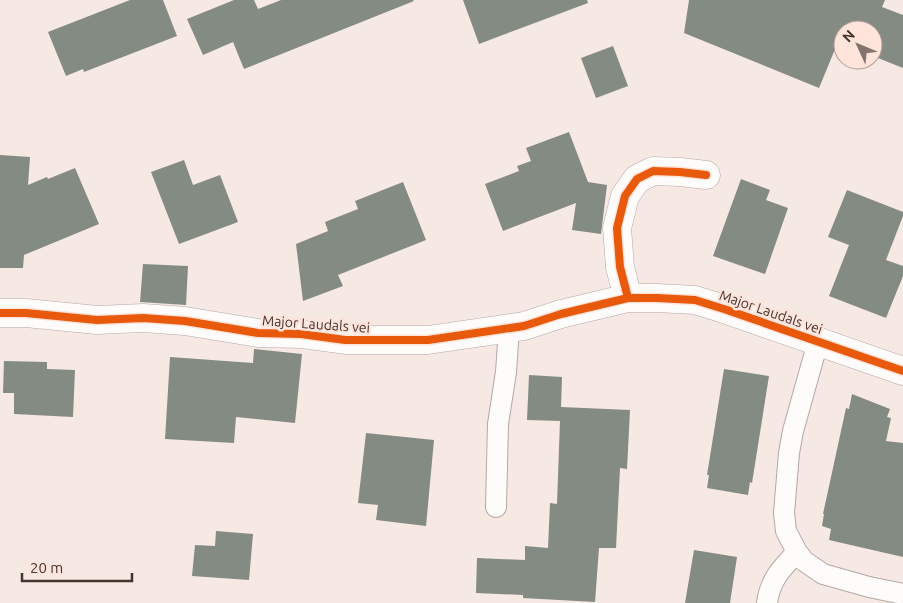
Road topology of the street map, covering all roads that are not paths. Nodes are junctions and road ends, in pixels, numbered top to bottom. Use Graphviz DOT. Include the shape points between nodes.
graph roads {
  1 [pos="706,175"];
  2 [pos="628,298"];
  3 [pos="0,313"];
  4 [pos="509,329"];
  5 [pos="820,342"];
  6 [pos="903,371"];
  7 [pos="496,508"];
  8 [pos="797,552"];
  9 [pos="903,594"];
  10 [pos="767,603"];
  1 -- 2 [label="street" via="653,171 637,179 625,196 617,228 620,267"];
  2 -- 4 [label="street, Major Laudals vei"];
  2 -- 5 [label="street, Major Laudals vei" via="695,300"];
  3 -- 4 [label="street, Major Laudals vei" via="97,320 143,318 185,321 258,333 345,340 428,340"];
  4 -- 7 [label="lane" via="498,424"];
  5 -- 6 [label="street, Major Laudals vei"];
  5 -- 8 [label="lane" via="788,453 784,513 786,531"];
  8 -- 9 [label="lane" via="822,574"];
  8 -- 10 [label="lane" via="779,570"];
}
